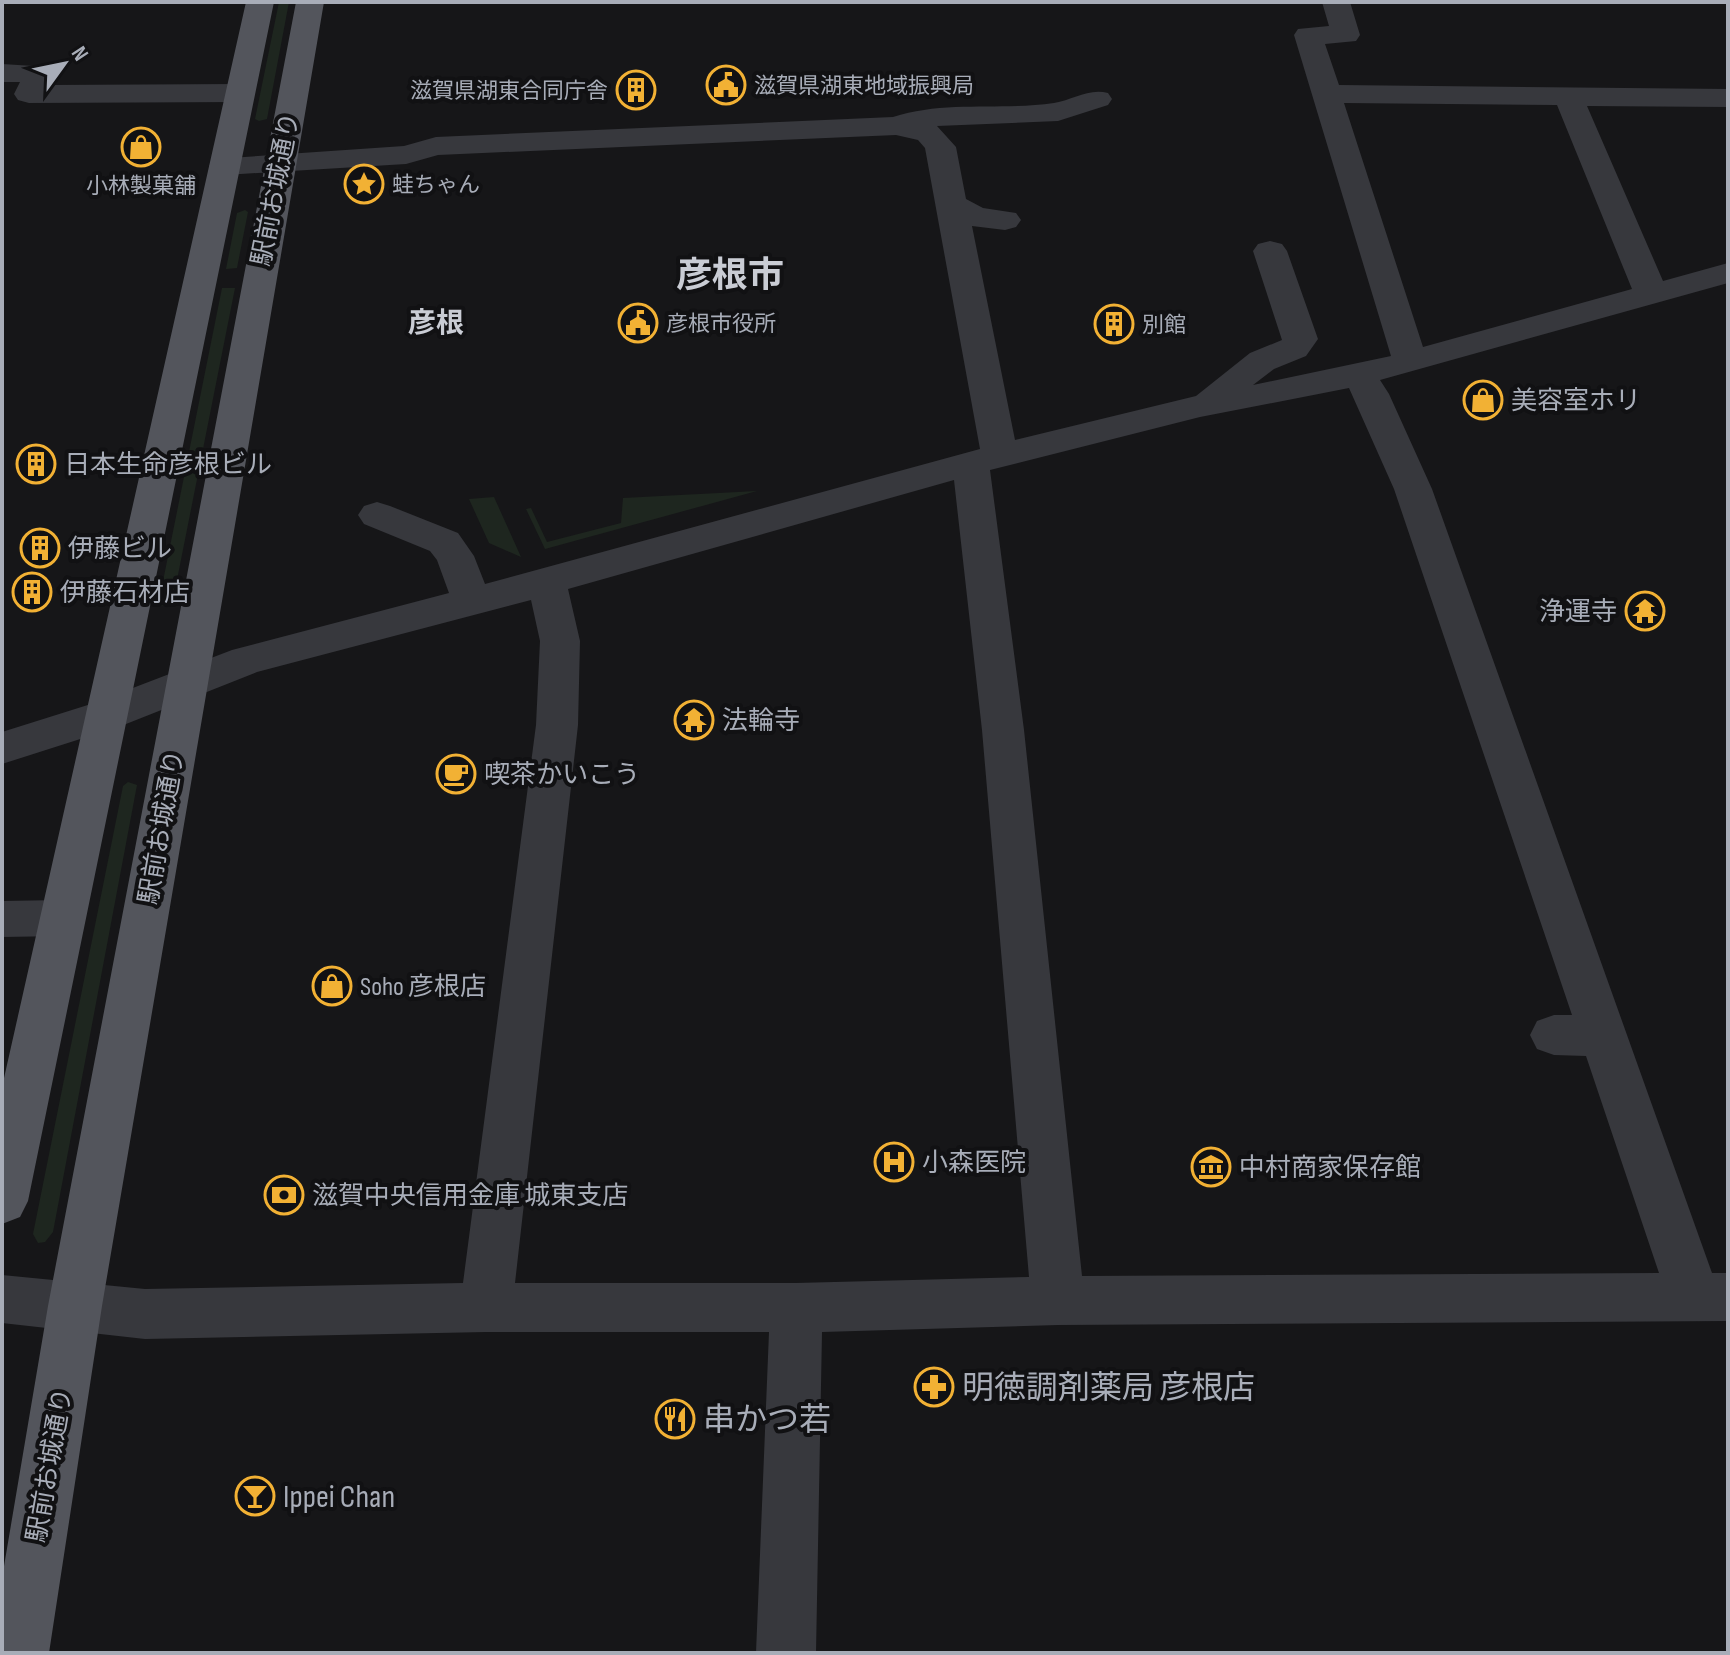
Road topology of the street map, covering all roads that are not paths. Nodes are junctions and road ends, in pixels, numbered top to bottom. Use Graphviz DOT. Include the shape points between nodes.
graph roads {
  1 [pos="260,2"];
  2 [pos="310,2"];
  3 [pos="1336,2"];
  4 [pos="2,73"];
  5 [pos="240,93"];
  6 [pos="1327,94"];
  7 [pos="1569,98"];
  8 [pos="1728,98"];
  9 [pos="896,126"];
  10 [pos="940,147"];
  11 [pos="280,162"];
  12 [pos="225,166"];
  13 [pos="953,205"];
  14 [pos="963,253"];
  15 [pos="1728,273"];
  16 [pos="1651,293"];
  17 [pos="1410,362"];
  18 [pos="1350,377"];
  19 [pos="1200,406"];
  20 [pos="986,459"];
  21 [pos="377,515"];
  22 [pos="547,582"];
  23 [pos="472,601"];
  24 [pos="187,684"];
  25 [pos="106,715"];
  26 [pos="2,748"];
  27 [pos="62,918"];
  28 [pos="2,919"];
  29 [pos="1554,1035"];
  30 [pos="1603,1036"];
  31 [pos="2,1201"];
  32 [pos="1711,1297"];
  33 [pos="2,1299"];
  34 [pos="1058,1301"];
  35 [pos="75,1306"];
  36 [pos="486,1307"];
  37 [pos="796,1308"];
  38 [pos="19,1653"];
  39 [pos="786,1653"];
  1 -- 5 [label="main road, 駅前お城通り"];
  2 -- 11 [label="main road, 駅前お城通り"];
  3 -- 6 [label="street" via="1346,35 1308,35"];
  4 -- 5 [label="street" via="40,73 29,94"];
  5 -- 12 [label="main road, 駅前お城通り"];
  6 -- 7 [label="street"];
  6 -- 17 [label="street"];
  7 -- 8 [label="street"];
  7 -- 16 [label="street"];
  9 -- 10 [label="street" via="929,133"];
  9 -- 10 [label="street" via="924,117 1058,112 1097,99 1088,118 1077,124 982,130"];
  9 -- 11 [label="street" via="436,146 406,155"];
  10 -- 13 [label="street"];
  11 -- 12 [label="street"];
  11 -- 24 [label="main road, 駅前お城通り"];
  12 -- 25 [label="main road, 駅前お城通り"];
  13 -- 14 [label="street"];
  13 -- 14 [label="street" via="1006,226"];
  14 -- 20 [label="street"];
  15 -- 16 [label="street"];
  16 -- 17 [label="street"];
  17 -- 18 [label="street"];
  18 -- 19 [label="street"];
  18 -- 19 [label="street" via="1282,251 1301,339"];
  18 -- 30 [label="street" via="1371,394 1413,489 1523,796 1577,983"];
  19 -- 20 [label="street"];
  20 -- 22 [label="street"];
  20 -- 34 [label="street" via="1003,730"];
  21 -- 23 [label="street" via="444,542"];
  22 -- 23 [label="street"];
  22 -- 36 [label="street" via="560,641 557,725"];
  23 -- 24 [label="street" via="246,660"];
  24 -- 25 [label="street"];
  24 -- 35 [label="main road, 駅前お城通り"];
  25 -- 26 [label="street"];
  25 -- 27 [label="main road, 駅前お城通り"];
  27 -- 28 [label="street"];
  27 -- 31 [label="main road, 駅前お城通り"];
  29 -- 30 [label="street"];
  30 -- 32 [label="street"];
  32 -- 34 [label="street" via="1636,1285 1426,1311 1317,1312 1159,1312"];
  33 -- 35 [label="street"];
  34 -- 37 [label="street"];
  35 -- 36 [label="street" via="145,1314"];
  35 -- 38 [label="main road, 駅前お城通り"];
  36 -- 37 [label="street"];
  37 -- 39 [label="street"];
}
